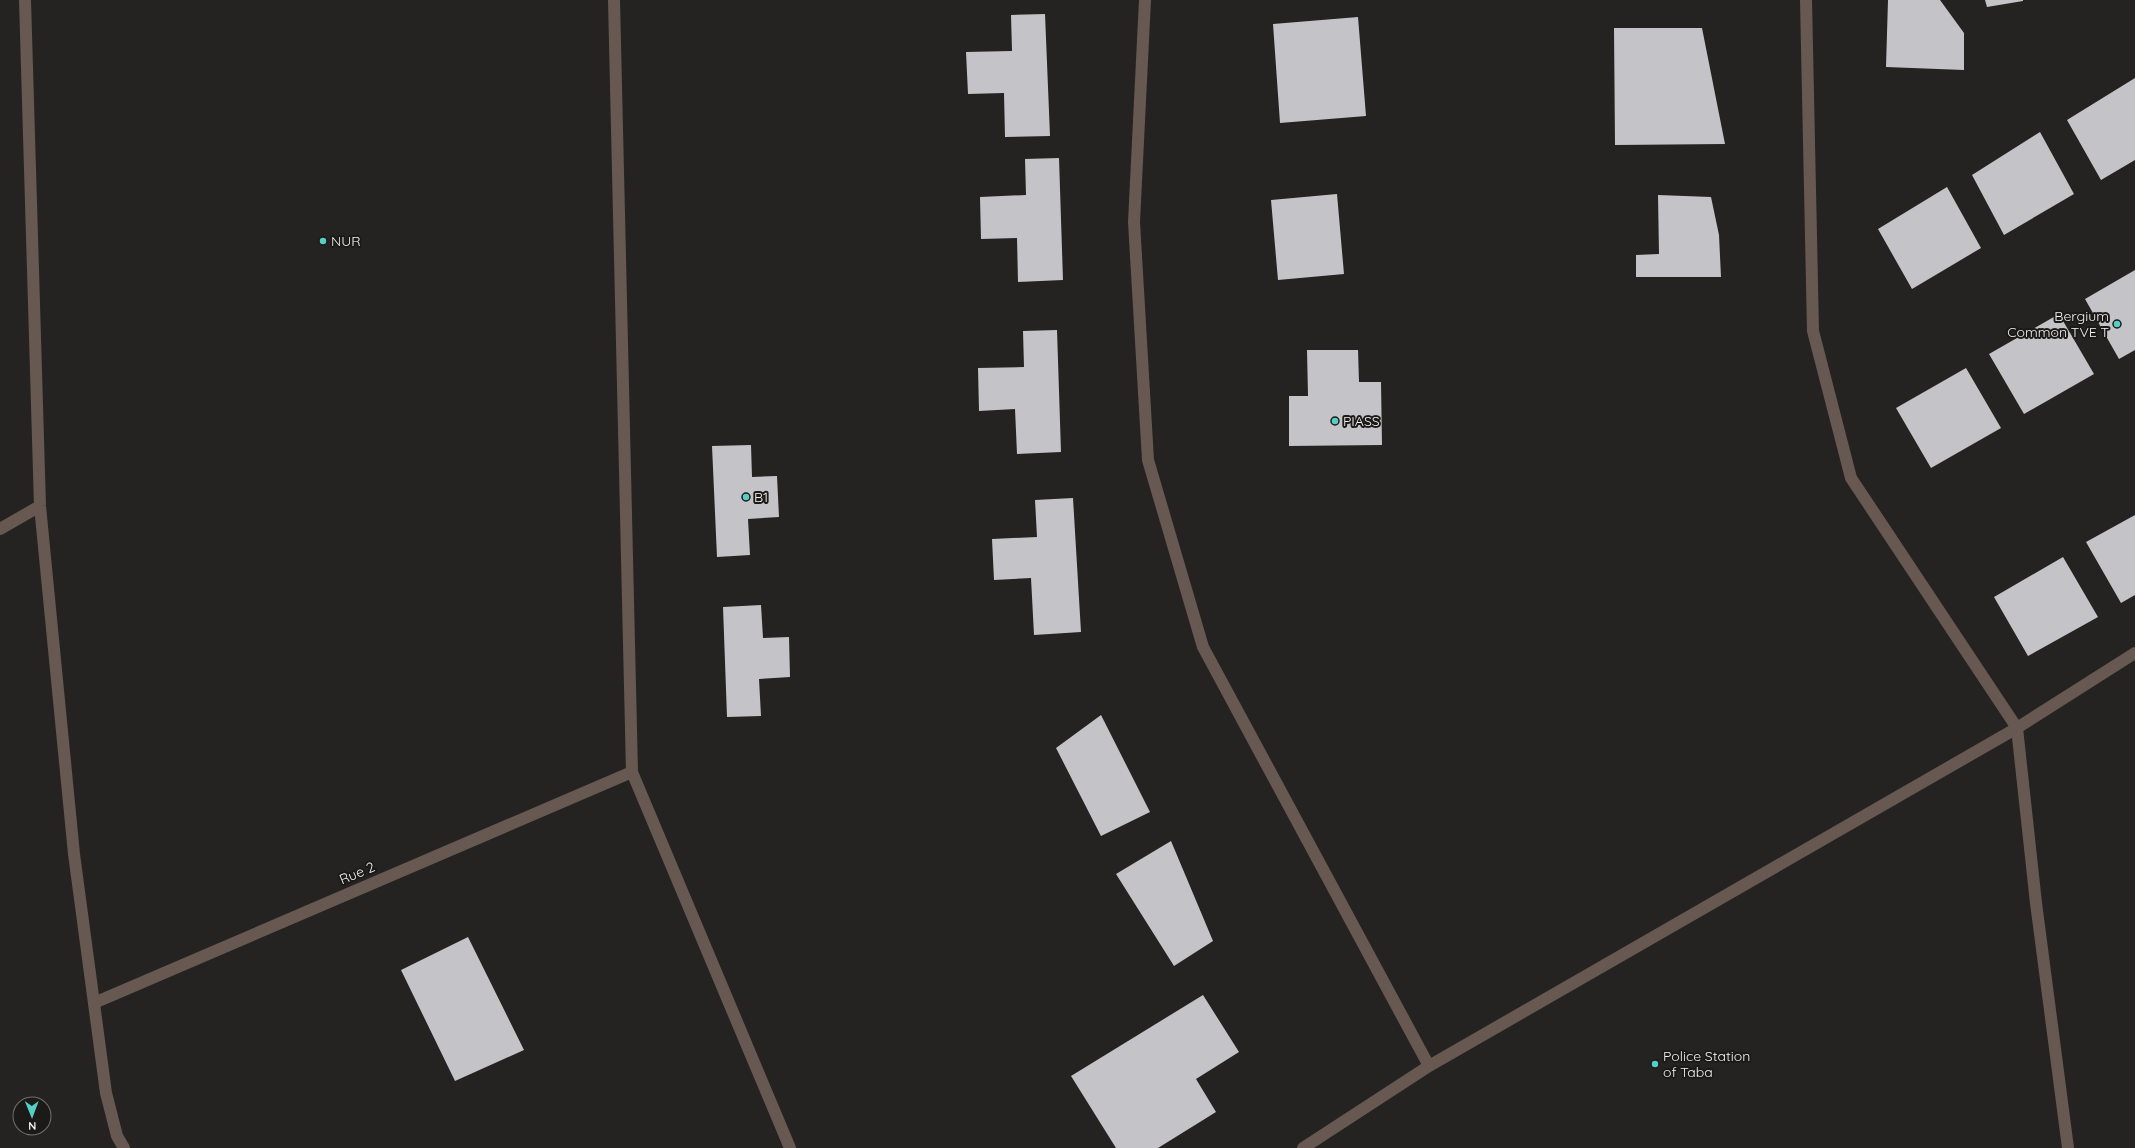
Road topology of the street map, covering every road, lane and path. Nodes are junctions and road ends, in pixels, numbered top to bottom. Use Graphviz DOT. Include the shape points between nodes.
graph roads {
  1 [pos="25,0"];
  2 [pos="614,0"];
  3 [pos="1145,0"];
  4 [pos="1806,0"];
  5 [pos="40,506"];
  6 [pos="0,529"];
  7 [pos="2135,653"];
  8 [pos="2017,728"];
  9 [pos="632,772"];
  10 [pos="94,1003"];
  11 [pos="1429,1066"];
  12 [pos="124,1148"];
  13 [pos="790,1148"];
  14 [pos="1302,1148"];
  15 [pos="2068,1148"];
  1 -- 5 [label="street"];
  2 -- 9 [label="street"];
  3 -- 11 [label="street" via="1134,222 1148,460 1203,647"];
  4 -- 8 [label="street" via="1813,331 1850,478"];
  5 -- 6 [label="street"];
  5 -- 10 [label="street" via="74,854"];
  7 -- 8 [label="street"];
  8 -- 11 [label="street"];
  8 -- 15 [label="street" via="2036,903"];
  9 -- 10 [label="street, Rue 2"];
  9 -- 13 [label="street"];
  10 -- 12 [label="street" via="106,1093 117,1136"];
  11 -- 14 [label="street"];
}
